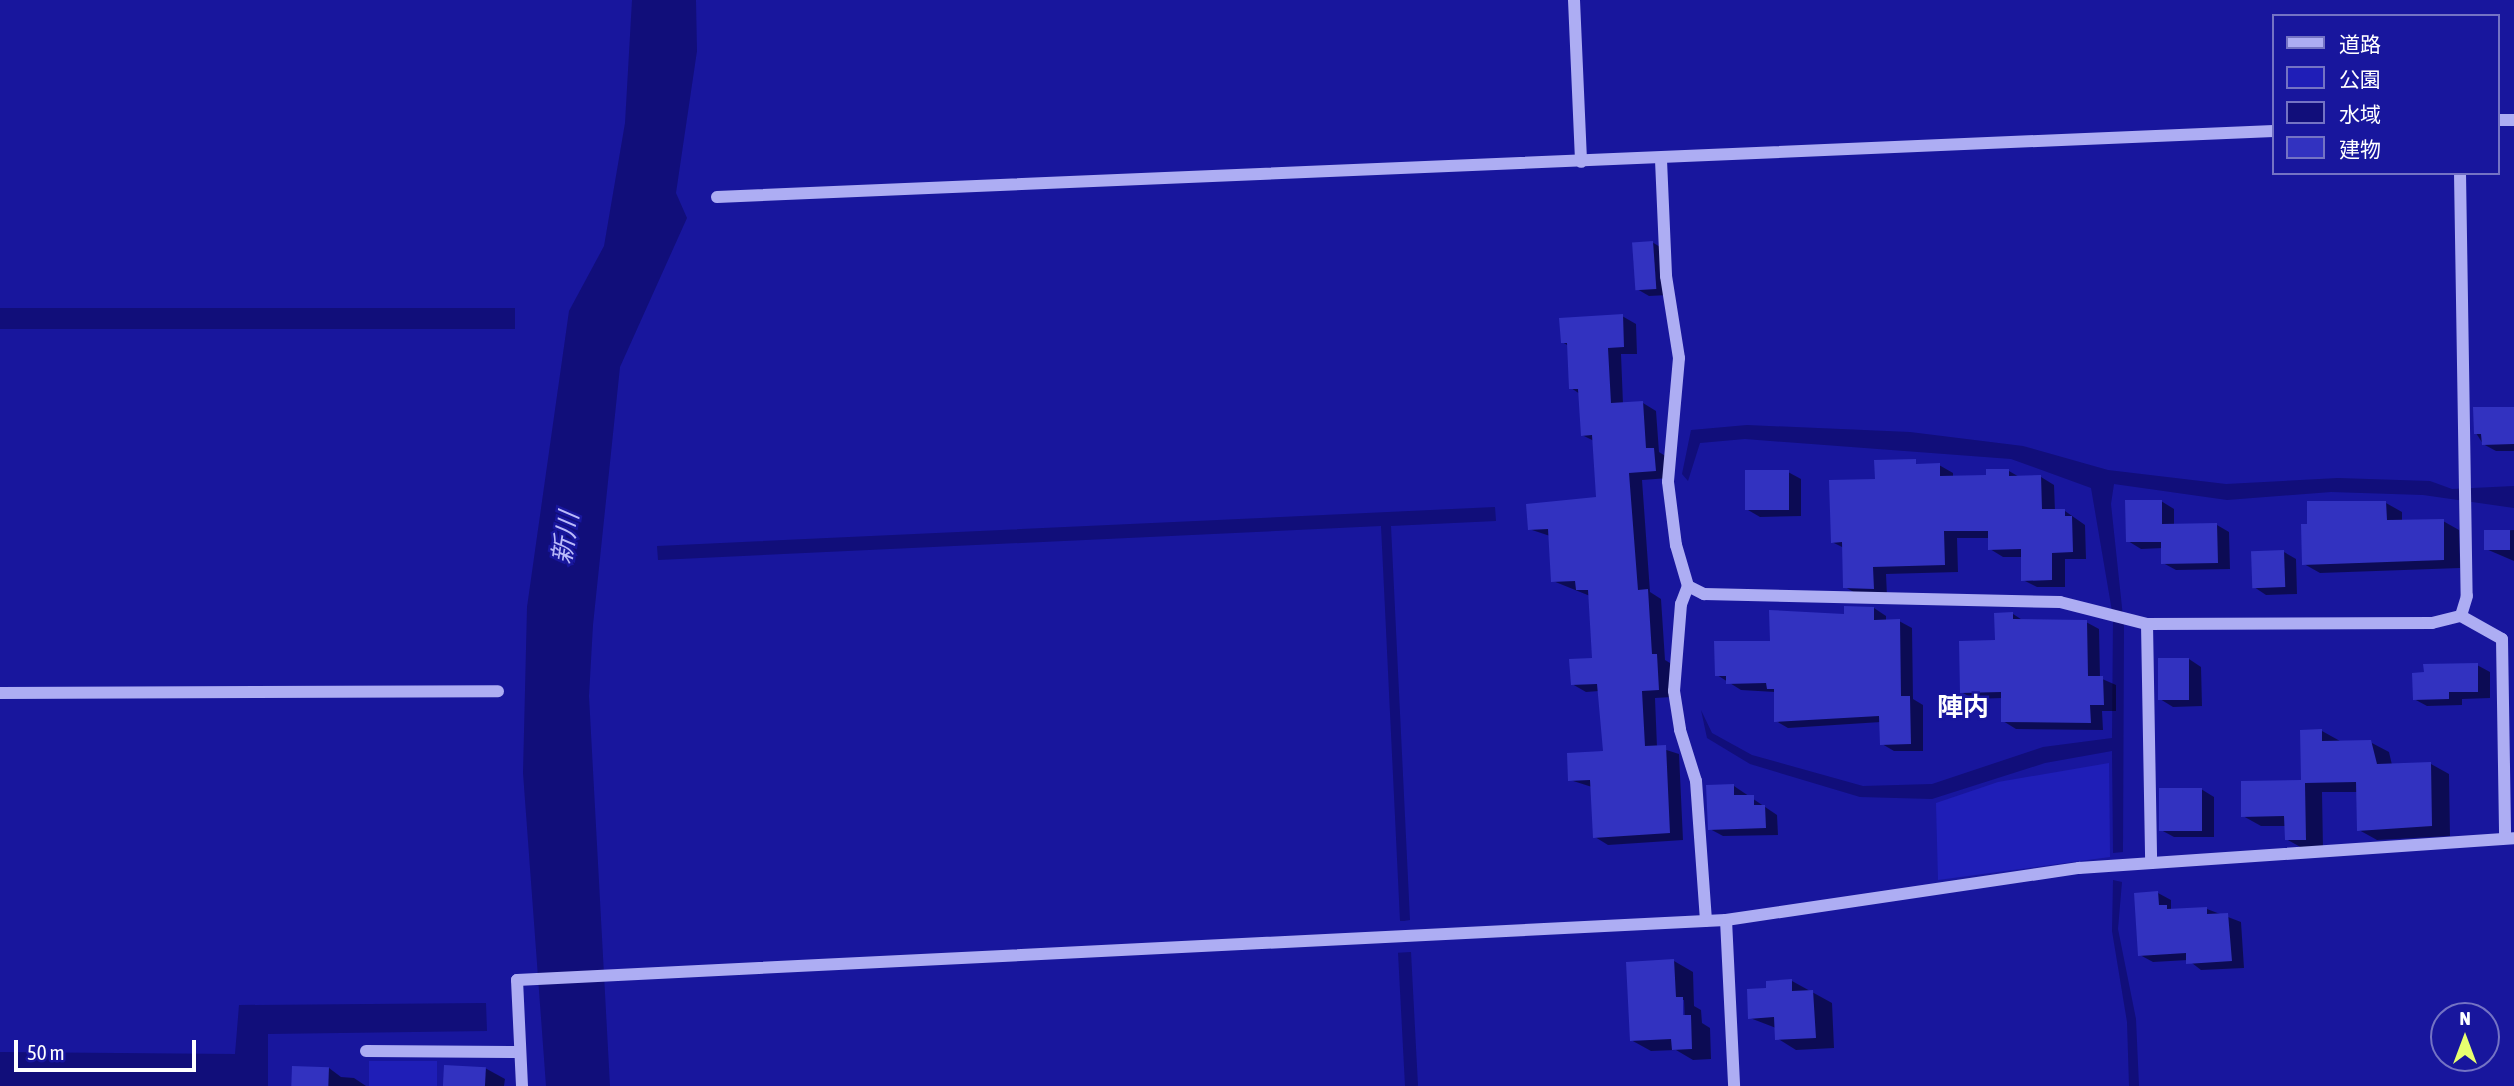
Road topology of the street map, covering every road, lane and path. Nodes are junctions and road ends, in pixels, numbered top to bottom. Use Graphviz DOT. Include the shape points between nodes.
graph roads {
  1 [pos="1574,0"];
  2 [pos="2272,131"];
  3 [pos="1661,160"];
  4 [pos="1581,162"];
  5 [pos="2460,175"];
  6 [pos="717,197"];
  7 [pos="1688,586"];
  8 [pos="2461,616"];
  9 [pos="2147,624"];
  10 [pos="498,691"];
  11 [pos="0,693"];
  12 [pos="2510,838"];
  13 [pos="2151,863"];
  14 [pos="1726,920"];
  15 [pos="1706,921"];
  16 [pos="366,1051"];
  17 [pos="520,1052"];
  18 [pos="522,1086"];
  19 [pos="1734,1086"];
  1 -- 4 [label="street"];
  2 -- 3 [label="street"];
  3 -- 4 [label="street"];
  3 -- 7 [label="street" via="1666,276 1679,358 1668,482 1676,545"];
  4 -- 6 [label="street"];
  5 -- 8 [label="street" via="2467,477 2467,596"];
  7 -- 9 [label="street" via="1704,594 2060,601"];
  7 -- 15 [label="street" via="1681,604 1674,691 1696,781"];
  8 -- 9 [label="street" via="2432,623"];
  8 -- 12 [label="street" via="2502,639"];
  9 -- 13 [label="street"];
  10 -- 11 [label="street"];
  12 -- 13 [label="street"];
  13 -- 14 [label="street" via="2079,868"];
  14 -- 15 [label="street"];
  14 -- 19 [label="street"];
  15 -- 17 [label="street" via="517,980"];
  16 -- 17 [label="street"];
  17 -- 18 [label="street"];
}
